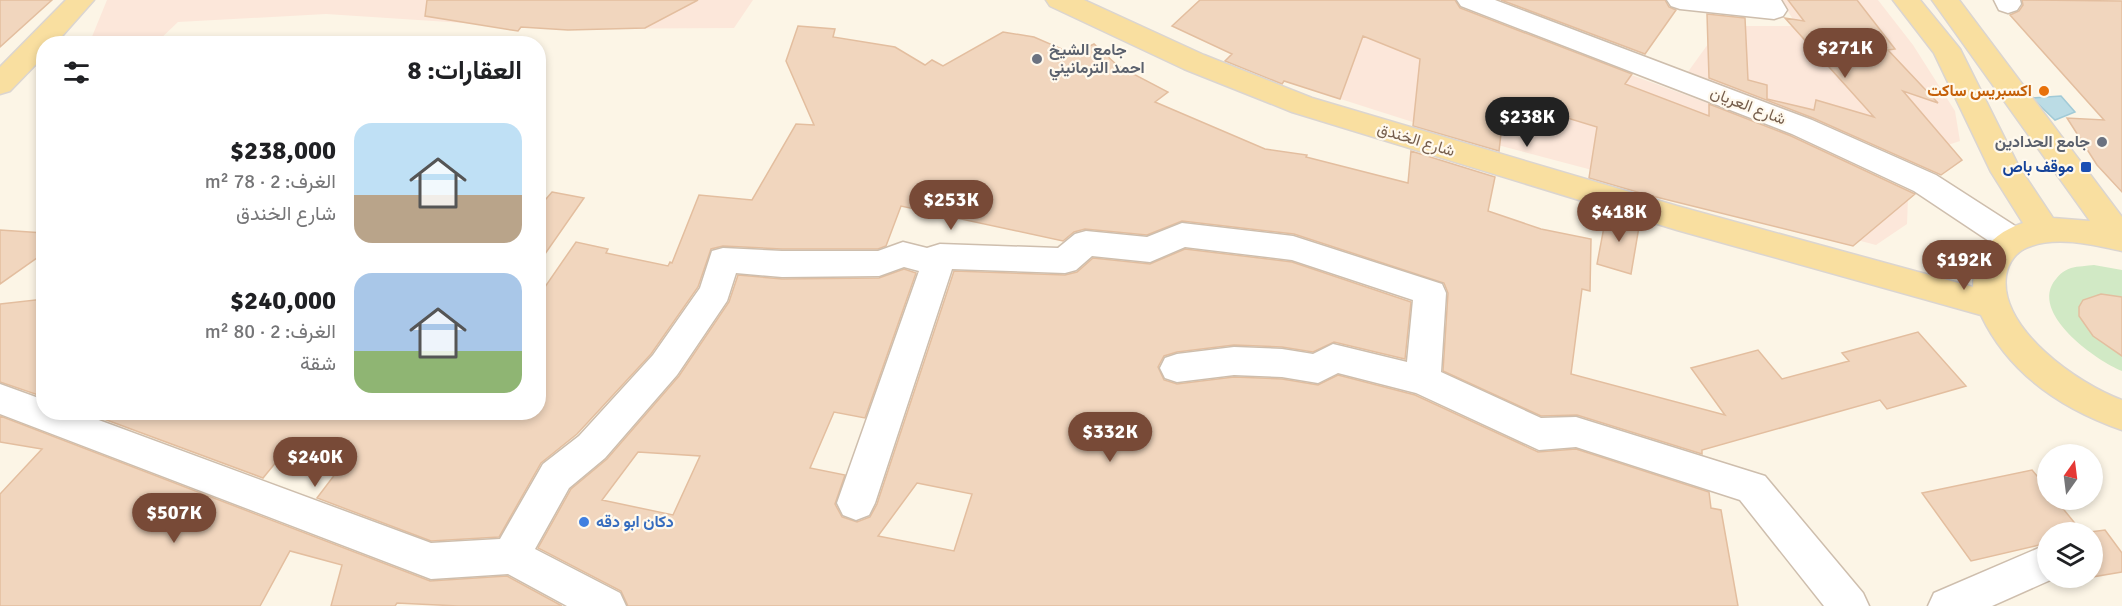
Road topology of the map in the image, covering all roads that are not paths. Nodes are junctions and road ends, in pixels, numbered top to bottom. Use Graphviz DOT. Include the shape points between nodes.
graph roads {
  1 [pos="81,0"];
  2 [pos="1059,0"];
  3 [pos="1470,0"];
  4 [pos="1680,0"];
  5 [pos="1768,0"];
  6 [pos="1906,0"];
  7 [pos="1945,0"];
  8 [pos="46,36"];
  9 [pos="36,47"];
  10 [pos="0,84"];
  11 [pos="2044,230"];
  12 [pos="2121,239"];
  13 [pos="2012,240"];
  14 [pos="940,256"];
  15 [pos="1992,305"];
  16 [pos="1177,368"];
  17 [pos="1423,380"];
  18 [pos="0,399"];
  19 [pos="36,413"];
  20 [pos="2122,415"];
  21 [pos="56,420"];
  22 [pos="856,503"];
  23 [pos="511,556"];
  24 [pos="2037,567"];
  25 [pos="606,606"];
  26 [pos="1849,606"];
  27 [pos="1948,606"];
  1 -- 8 [label="main road"];
  2 -- 15 [label="main road, شارع الخندق" via="1194,62 1302,105 1665,214"];
  3 -- 13 [label="street, شارع العريان" via="1802,127 1925,183"];
  4 -- 5 [label="street" via="1774,10"];
  6 -- 11 [label="main road" via="1946,50 2006,172"];
  7 -- 12 [label="main road"];
  9 -- 10 [label="main road"];
  11 -- 12 [label="main road" via="2080,230"];
  11 -- 13 [label="main road"];
  13 -- 15 [label="main road" via="1995,257 1991,268 1988,279"];
  14 -- 17 [label="street" via="1065,261 1086,243 1150,250 1182,235 1293,248 1430,294"];
  14 -- 22 [label="street"];
  14 -- 23 [label="street" via="929,261 903,254 879,263 723,260 715,292 665,365 592,447 556,476"];
  15 -- 20 [label="main road" via="2009,335 2036,365 2074,392"];
  16 -- 17 [label="street" via="1234,361 1317,369 1333,358"];
  17 -- 26 [label="street" via="1539,434 1576,432 1752,488"];
  18 -- 19 [label="street"];
  21 -- 23 [label="street" via="431,561"];
  23 -- 25 [label="street"];
  24 -- 27 [label="street"];
}
